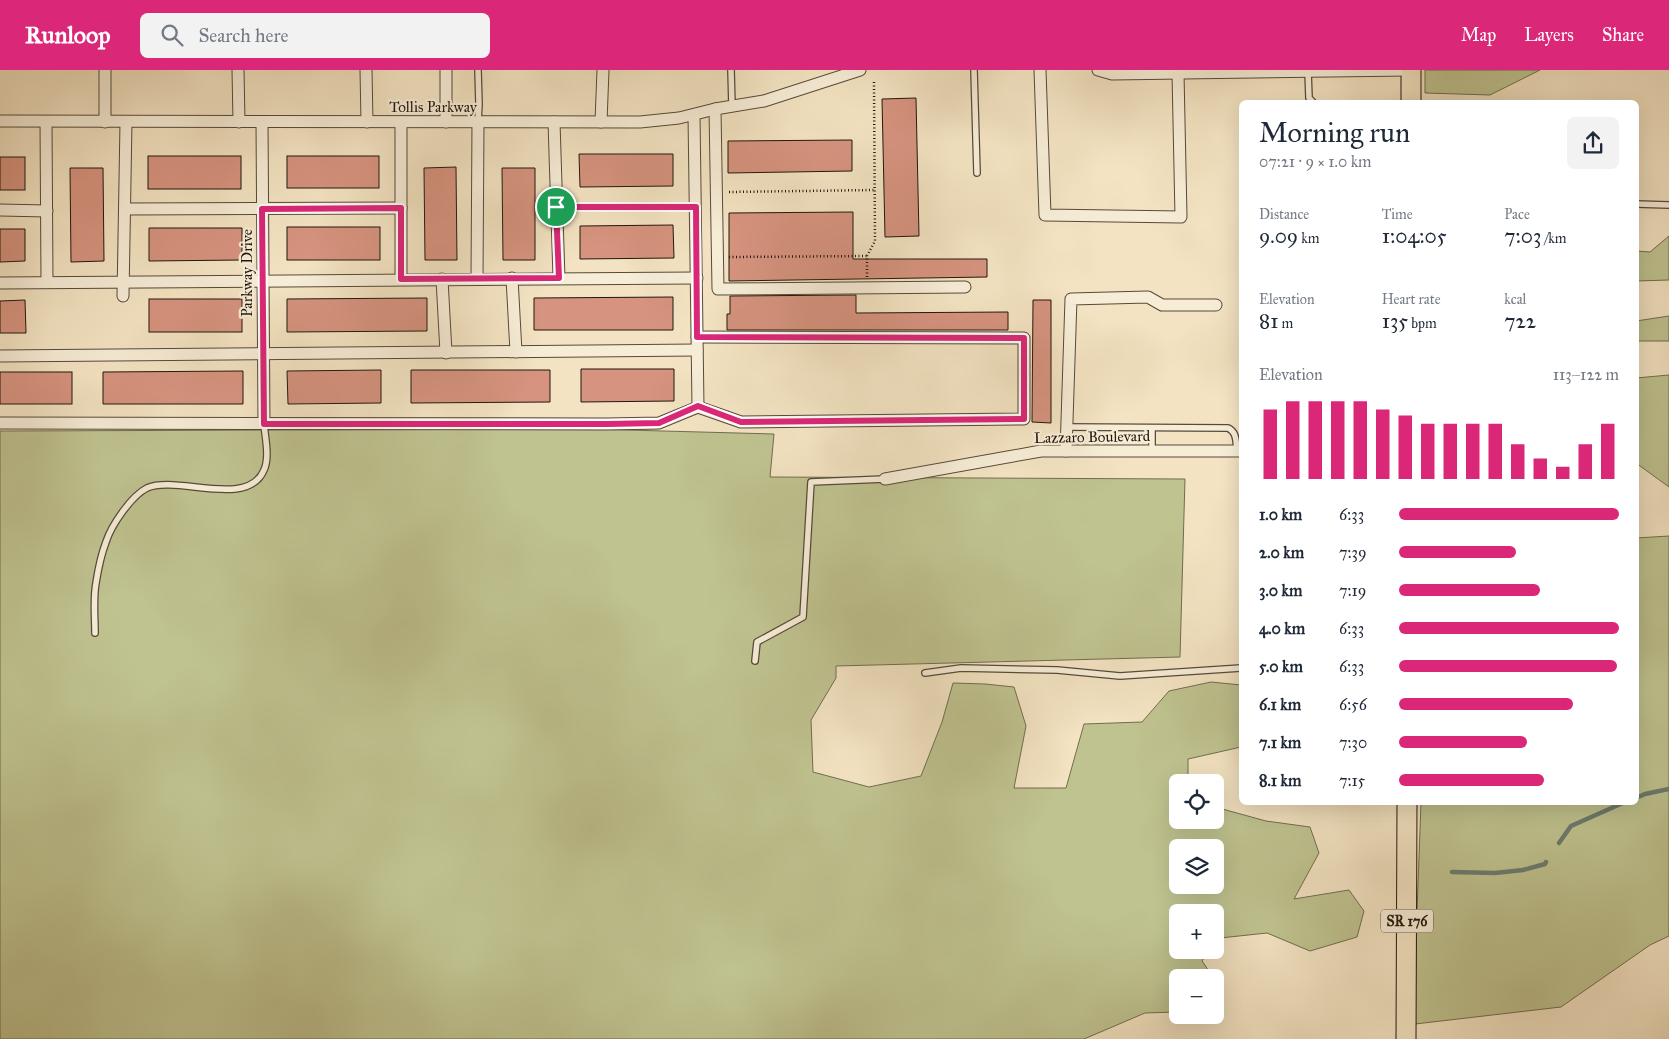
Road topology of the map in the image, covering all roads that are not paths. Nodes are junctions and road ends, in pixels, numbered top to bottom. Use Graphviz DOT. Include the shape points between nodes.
graph roads {
  1 [pos="105,70"];
  2 [pos="238,70"];
  3 [pos="366,70"];
  4 [pos="446,70"];
  5 [pos="478,70"];
  6 [pos="603,70"];
  7 [pos="731,70"];
  8 [pos="860,70"];
  9 [pos="974,70"];
  10 [pos="1040,70"];
  11 [pos="1410,70"];
  12 [pos="1103,71"];
  13 [pos="1308,71"];
  14 [pos="843,73"];
  15 [pos="1178,73"];
  16 [pos="1311,100"];
  17 [pos="1411,100"];
  18 [pos="732,106"];
  19 [pos="715,109"];
  20 [pos="694,115"];
  21 [pos="0,121"];
  22 [pos="46,122"];
  23 [pos="105,122"];
  24 [pos="126,122"];
  25 [pos="238,122"];
  26 [pos="262,122"];
  27 [pos="367,122"];
  28 [pos="401,122"];
  29 [pos="446,122"];
  30 [pos="478,122"];
  31 [pos="554,122"];
  32 [pos="601,122"];
  33 [pos="976,173"];
  34 [pos="1639,204"];
  35 [pos="1669,205"];
  36 [pos="556,207"];
  37 [pos="696,207"];
  38 [pos="401,208"];
  39 [pos="125,209"];
  40 [pos="262,209"];
  41 [pos="0,210"];
  42 [pos="47,210"];
  43 [pos="512,278"];
  44 [pos="559,278"];
  45 [pos="697,278"];
  46 [pos="401,279"];
  47 [pos="442,279"];
  48 [pos="478,279"];
  49 [pos="262,280"];
  50 [pos="47,282"];
  51 [pos="123,282"];
  52 [pos="0,283"];
  53 [pos="965,287"];
  54 [pos="123,296"];
  55 [pos="1216,305"];
  56 [pos="697,337"];
  57 [pos="697,350"];
  58 [pos="516,352"];
  59 [pos="446,353"];
  60 [pos="263,354"];
  61 [pos="0,356"];
  62 [pos="698,406"];
  63 [pos="0,423"];
  64 [pos="264,424"];
  65 [pos="1067,428"];
  66 [pos="1152,428"];
  67 [pos="1066,451"];
  68 [pos="1152,451"];
  69 [pos="1239,451"];
  70 [pos="885,478"];
  71 [pos="95,633"];
  72 [pos="756,661"];
  73 [pos="1239,668"];
  74 [pos="925,673"];
  75 [pos="1407,805"];
  76 [pos="1406,1039"];
  1 -- 23 [label="street"];
  2 -- 25 [label="street"];
  3 -- 27 [label="street"];
  4 -- 29 [label="street"];
  5 -- 30 [label="lane"];
  6 -- 32 [label="street"];
  7 -- 18 [label="lane"];
  8 -- 14 [label="street, Tollis Parkway"];
  9 -- 33 [label="lane"];
  10 -- 15 [label="street" via="1045,215 1182,216"];
  11 -- 13 [label="street"];
  11 -- 17 [label="main road"];
  12 -- 15 [label="street" via="1112,74"];
  13 -- 15 [label="street"];
  13 -- 16 [label="lane"];
  14 -- 18 [label="street, Tollis Parkway" via="764,101"];
  18 -- 19 [label="street, Tollis Parkway"];
  19 -- 20 [label="street, Tollis Parkway"];
  19 -- 53 [label="street" via="718,289"];
  20 -- 32 [label="street, Tollis Parkway" via="640,122"];
  20 -- 37 [label="street"];
  21 -- 22 [label="street, Tollis Parkway"];
  22 -- 23 [label="street, Tollis Parkway"];
  22 -- 42 [label="street"];
  23 -- 24 [label="street, Tollis Parkway"];
  24 -- 25 [label="street, Tollis Parkway"];
  24 -- 39 [label="street"];
  25 -- 26 [label="street, Tollis Parkway"];
  26 -- 27 [label="street, Tollis Parkway"];
  26 -- 40 [label="street, Parkway Drive"];
  27 -- 28 [label="street, Tollis Parkway"];
  28 -- 29 [label="street, Tollis Parkway"];
  28 -- 38 [label="street"];
  29 -- 30 [label="street, Tollis Parkway"];
  30 -- 31 [label="street, Tollis Parkway"];
  30 -- 48 [label="street"];
  31 -- 32 [label="street, Tollis Parkway"];
  31 -- 36 [label="street"];
  34 -- 35 [label="lane"];
  36 -- 37 [label="lane"];
  36 -- 44 [label="street"];
  37 -- 45 [label="street"];
  38 -- 40 [label="street"];
  38 -- 46 [label="street"];
  39 -- 40 [label="street"];
  39 -- 51 [label="street"];
  40 -- 49 [label="street, Parkway Drive"];
  41 -- 42 [label="street"];
  42 -- 50 [label="street"];
  43 -- 44 [label="street"];
  43 -- 48 [label="street"];
  43 -- 58 [label="street"];
  44 -- 45 [label="street"];
  45 -- 56 [label="street"];
  46 -- 47 [label="street"];
  46 -- 49 [label="street"];
  47 -- 48 [label="street"];
  47 -- 59 [label="street"];
  49 -- 51 [label="street"];
  49 -- 60 [label="street, Parkway Drive"];
  50 -- 51 [label="street"];
  50 -- 52 [label="street"];
  51 -- 54 [label="street"];
  55 -- 65 [label="street" via="1162,305 1148,297 1070,299"];
  56 -- 57 [label="street"];
  56 -- 62 [label="street" via="1024,338 1024,419 741,422"];
  57 -- 58 [label="street"];
  57 -- 62 [label="street"];
  58 -- 59 [label="street"];
  59 -- 60 [label="street"];
  60 -- 61 [label="street"];
  60 -- 64 [label="street, Parkway Drive"];
  62 -- 64 [label="street" via="659,423"];
  63 -- 64 [label="street"];
  64 -- 71 [label="lane" via="265,469 257,481 242,488 219,490 178,485 147,488 123,511 106,541 96,585"];
  65 -- 66 [label="lane"];
  65 -- 67 [label="street"];
  66 -- 68 [label="lane"];
  66 -- 69 [label="lane" via="1228,428 1235,434"];
  67 -- 68 [label="street, Lazzaro Boulevard"];
  67 -- 70 [label="street, Lazzaro Boulevard" via="1041,451"];
  68 -- 69 [label="street, Lazzaro Boulevard"];
  70 -- 72 [label="lane" via="811,482 803,616 757,642"];
  73 -- 74 [label="lane" via="1120,676 1057,670 961,668"];
  75 -- 76 [label="main road, SR 176"];
}
